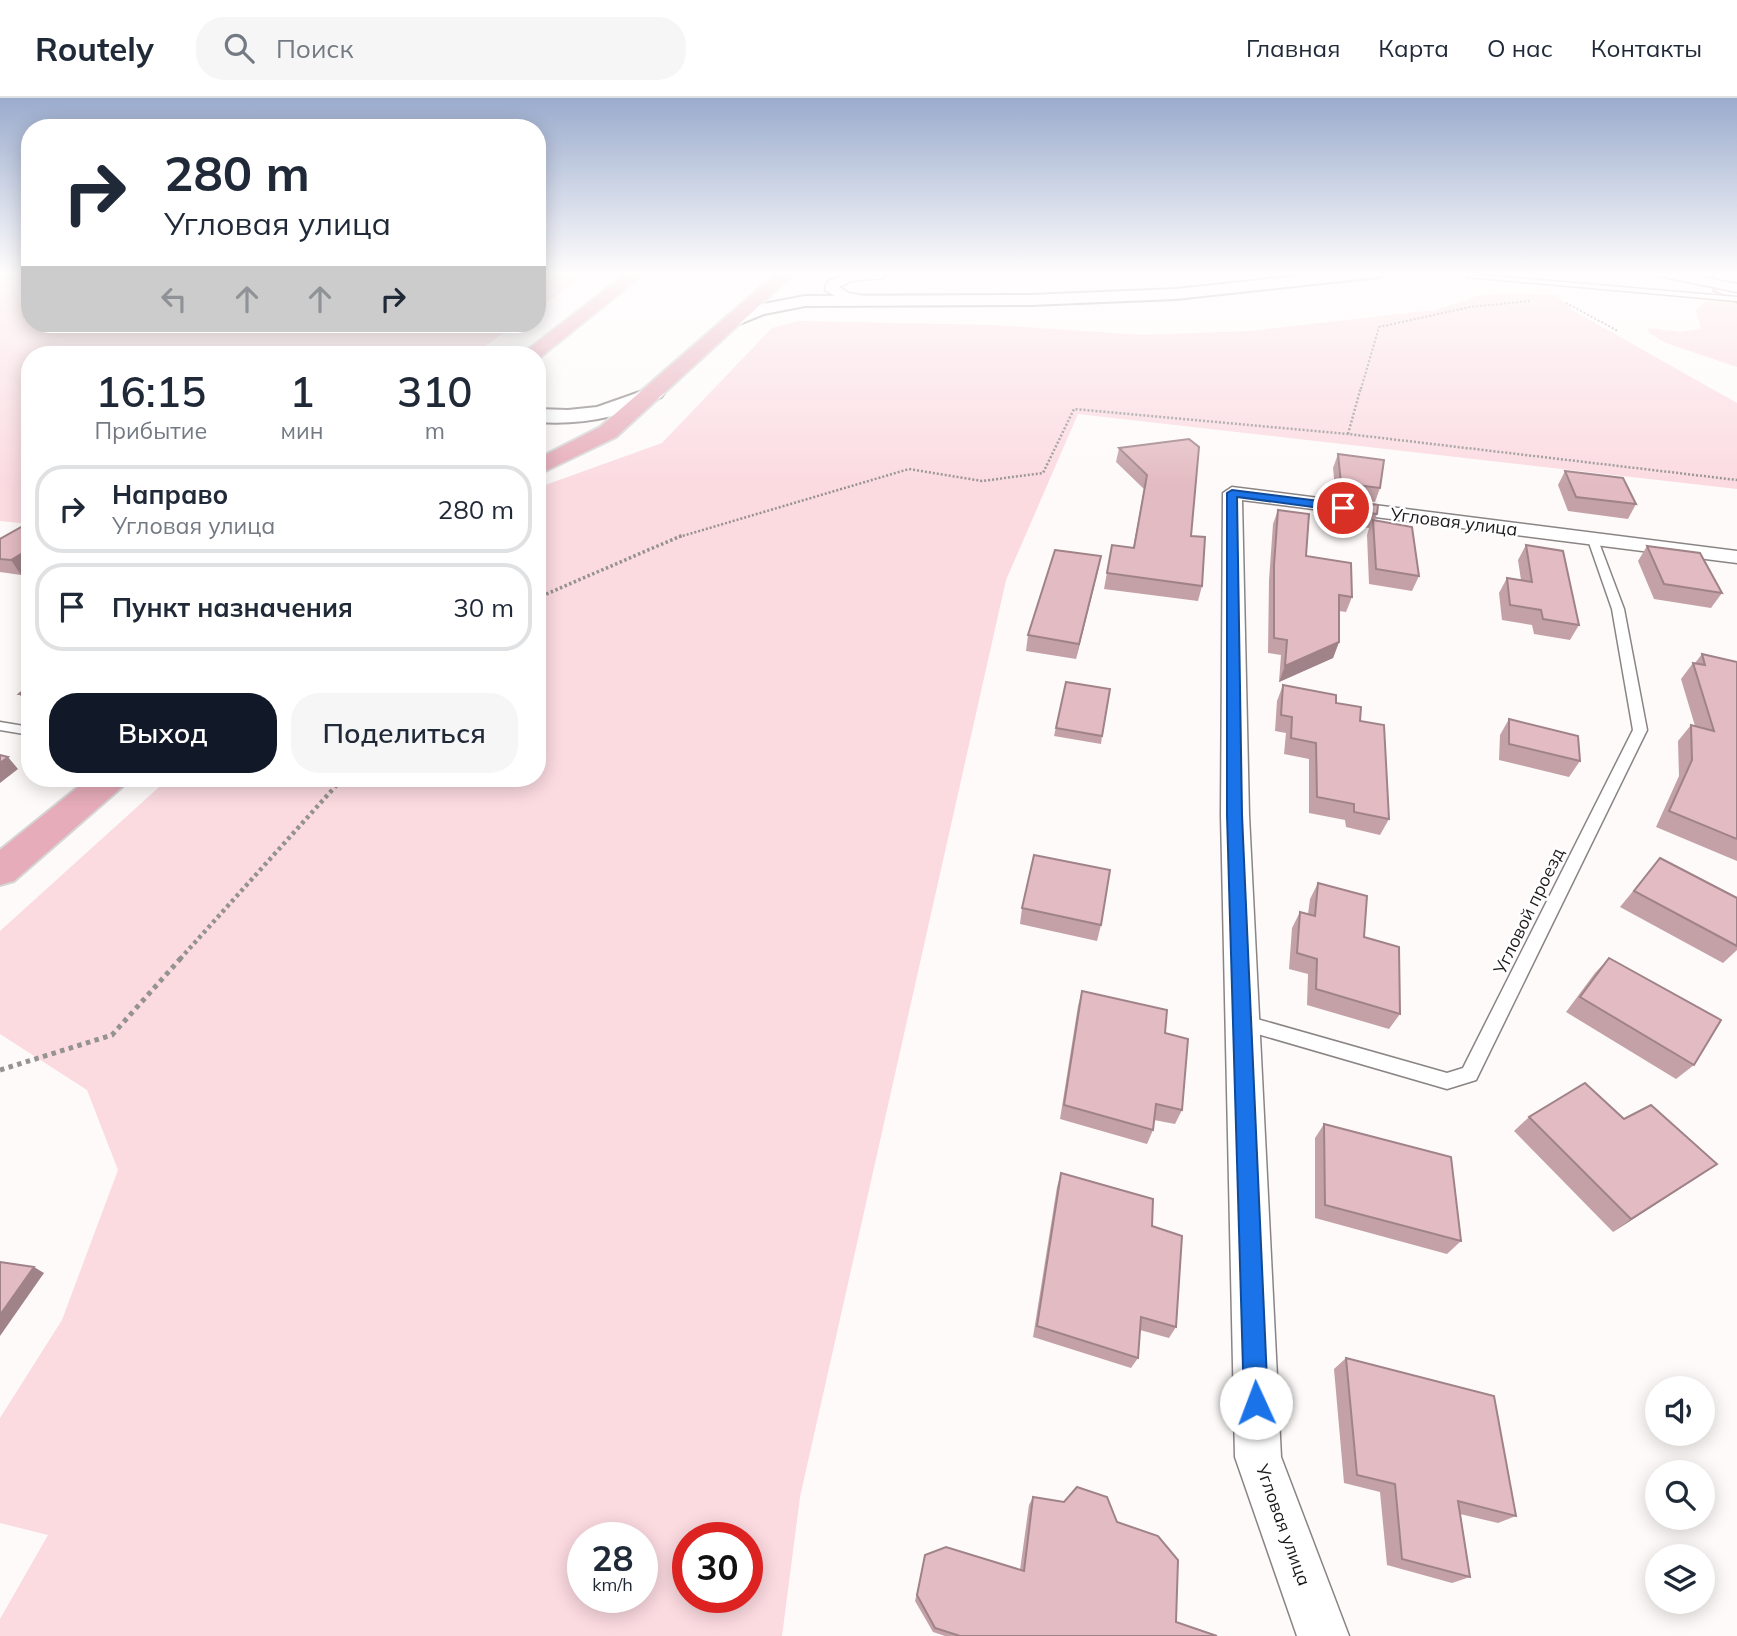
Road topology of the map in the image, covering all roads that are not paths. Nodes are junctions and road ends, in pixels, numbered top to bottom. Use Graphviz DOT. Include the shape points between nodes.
graph roads {
  1 [pos="709,344"];
  2 [pos="654,393"];
  3 [pos="546,415"];
  4 [pos="546,463"];
  5 [pos="1593,540"];
  6 [pos="1737,557"];
  7 [pos="0,726"];
  8 [pos="21,730"];
  9 [pos="100,787"];
  10 [pos="0,871"];
  11 [pos="1243,1023"];
  12 [pos="1323,1636"];
  1 -- 2 [label="main road"];
  2 -- 3 [label="street" via="600,413"];
  2 -- 4 [label="main road" via="608,432"];
  5 -- 6 [label="street, Угловая улица"];
  5 -- 11 [label="lane, Угловой проезд" via="1618,609 1640,730 1469,1074 1447,1081"];
  5 -- 11 [label="street, Угловая улица" via="1232,493 1234,815"];
  7 -- 8 [label="lane"];
  9 -- 10 [label="main road"];
  11 -- 12 [label="street, Угловая улица" via="1258,1457"];
}
